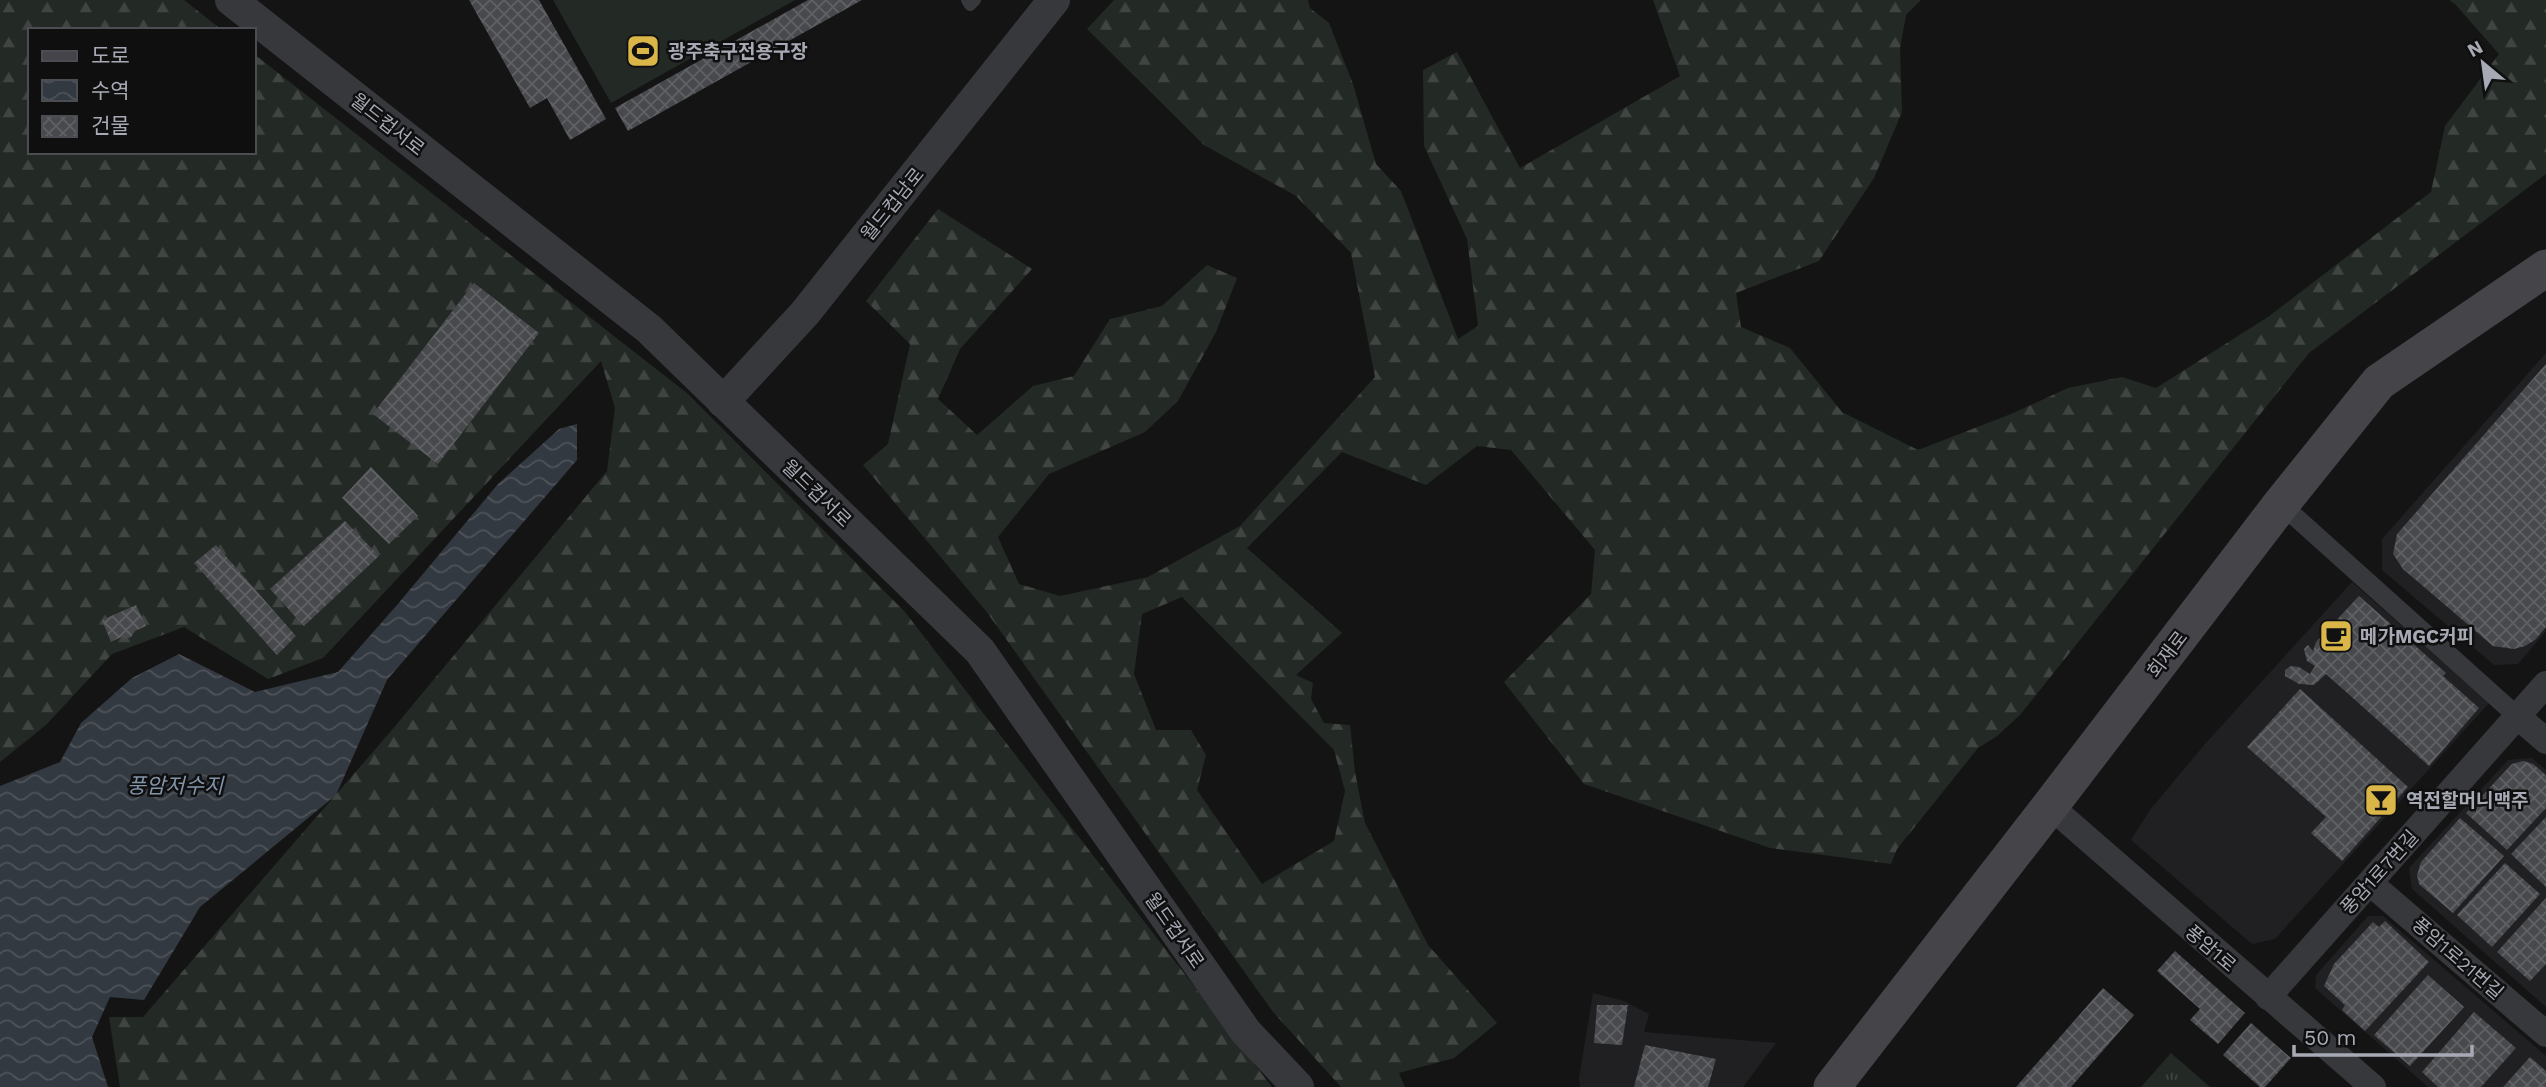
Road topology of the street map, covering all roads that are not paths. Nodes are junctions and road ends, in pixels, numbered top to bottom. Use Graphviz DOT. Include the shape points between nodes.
graph roads {
  1 [pos="232,0"];
  2 [pos="967,0"];
  3 [pos="975,0"];
  4 [pos="1055,0"];
  5 [pos="2546,268"];
  6 [pos="723,402"];
  7 [pos="2281,504"];
  8 [pos="2546,684"];
  9 [pos="2517,716"];
  10 [pos="2546,741"];
  11 [pos="2050,806"];
  12 [pos="2370,883"];
  13 [pos="2268,997"];
  14 [pos="2546,1034"];
  15 [pos="1298,1087"];
  16 [pos="1832,1087"];
  17 [pos="2373,1087"];
  1 -- 6 [label="street, 월드컵서로" via="649,329"];
  2 -- 3 [label="lane" via="970,5"];
  4 -- 6 [label="street, 월드컵남로" via="805,313"];
  5 -- 7 [label="main road, 회재로" via="2379,382"];
  6 -- 15 [label="street, 월드컵서로" via="980,651 1247,1032"];
  7 -- 9 [label="street"];
  7 -- 11 [label="main road, 회재로"];
  8 -- 9 [label="street, 풍암1로7번길"];
  9 -- 10 [label="street"];
  9 -- 12 [label="street, 풍암1로7번길"];
  11 -- 13 [label="street, 풍암1로"];
  11 -- 16 [label="main road, 회재로"];
  12 -- 13 [label="street, 풍암1로7번길"];
  12 -- 14 [label="street, 풍암1로21번길"];
  13 -- 17 [label="street, 풍암1로"];
}
